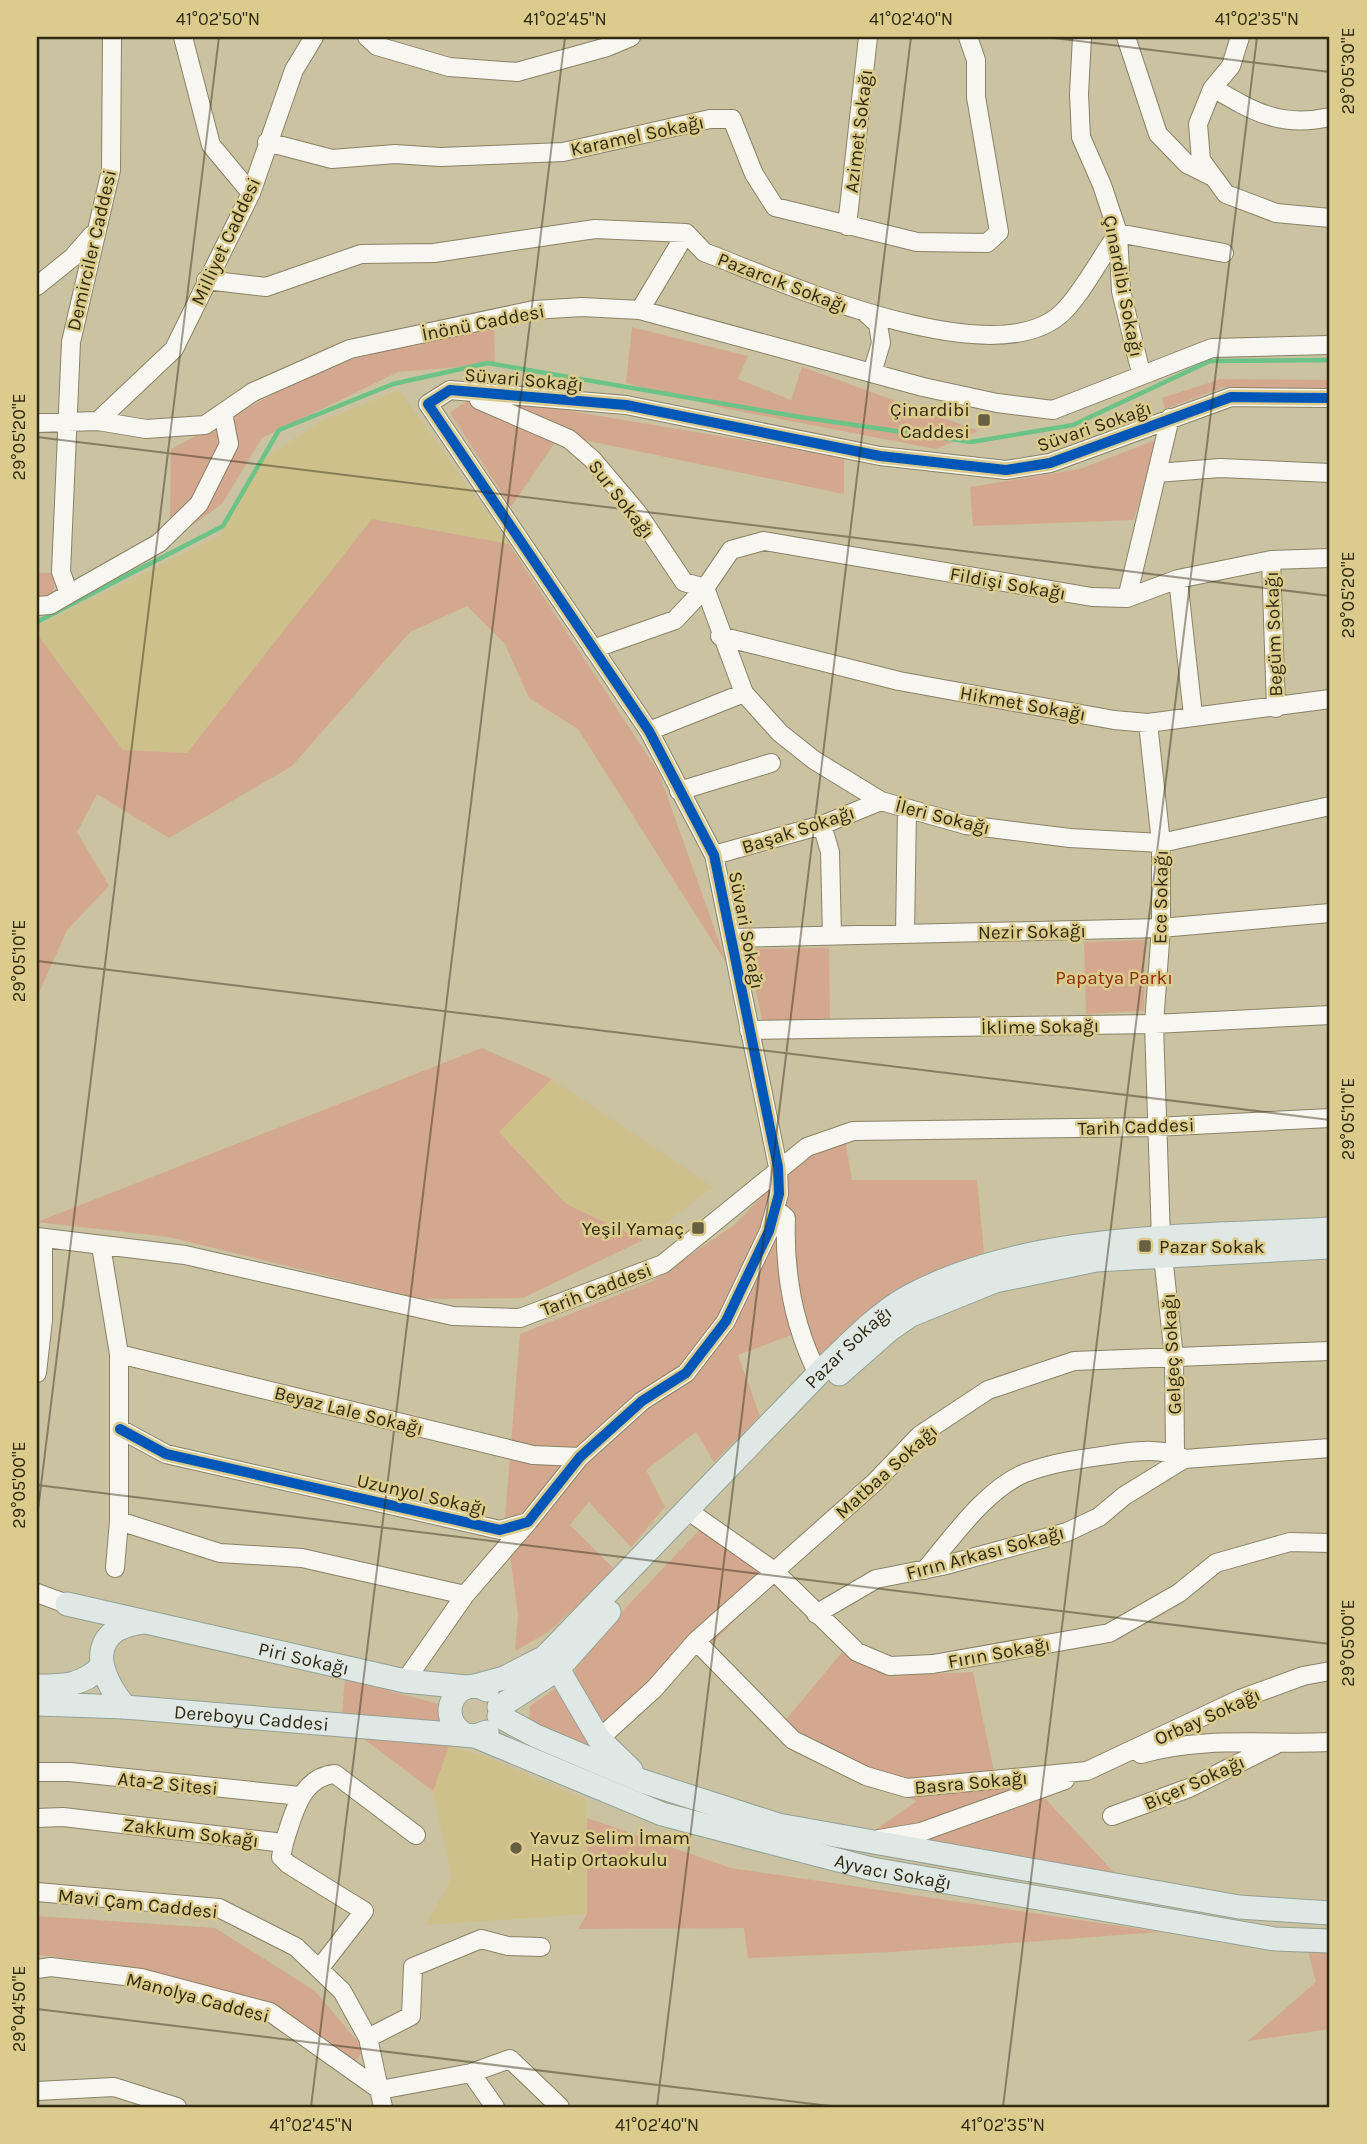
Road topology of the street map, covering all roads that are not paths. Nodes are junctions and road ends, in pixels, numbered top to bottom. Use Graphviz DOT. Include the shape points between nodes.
graph roads {
  1 [pos="112,37"];
  2 [pos="183,37"];
  3 [pos="314,37"];
  4 [pos="367,37"];
  5 [pos="631,37"];
  6 [pos="869,37"];
  7 [pos="968,37"];
  8 [pos="1082,37"];
  9 [pos="1126,37"];
  10 [pos="1240,37"];
  11 [pos="1213,88"];
  12 [pos="1330,117"];
  13 [pos="267,142"];
  14 [pos="1214,178"];
  15 [pos="251,193"];
  16 [pos="1330,218"];
  17 [pos="847,226"];
  18 [pos="94,232"];
  19 [pos="686,233"];
  20 [pos="1118,233"];
  21 [pos="1224,253"];
  22 [pos="206,280"];
  23 [pos="37,286"];
  24 [pos="640,310"];
  25 [pos="867,314"];
  26 [pos="1330,345"];
  27 [pos="872,373"];
  28 [pos="1141,373"];
  29 [pos="450,390"];
  30 [pos="1330,398"];
  31 [pos="223,413"];
  32 [pos="1170,418"];
  33 [pos="69,421"];
  34 [pos="98,421"];
  35 [pos="37,424"];
  36 [pos="1157,473"];
  37 [pos="1330,473"];
  38 [pos="1330,558"];
  39 [pos="1270,560"];
  40 [pos="1178,579"];
  41 [pos="705,588"];
  42 [pos="69,594"];
  43 [pos="1126,598"];
  44 [pos="37,606"];
  45 [pos="720,636"];
  46 [pos="593,649"];
  47 [pos="744,693"];
  48 [pos="1330,699"];
  49 [pos="1276,708"];
  50 [pos="1193,715"];
  51 [pos="1148,723"];
  52 [pos="649,731"];
  53 [pos="771,763"];
  54 [pos="679,791"];
  55 [pos="881,801"];
  56 [pos="1330,806"];
  57 [pos="907,809"];
  58 [pos="822,825"];
  59 [pos="1161,842"];
  60 [pos="714,855"];
  61 [pos="1330,913"];
  62 [pos="1161,928"];
  63 [pos="905,934"];
  64 [pos="832,936"];
  65 [pos="732,938"];
  66 [pos="1330,1015"];
  67 [pos="1154,1024"];
  68 [pos="748,1030"];
  69 [pos="1330,1118"];
  70 [pos="1155,1126"];
  71 [pos="778,1167"];
  72 [pos="776,1209"];
  73 [pos="1330,1229"];
  74 [pos="40,1237"];
  75 [pos="101,1246"];
  76 [pos="1162,1247"];
  77 [pos="1330,1247"];
  78 [pos="1330,1351"];
  79 [pos="119,1354"];
  80 [pos="1174,1357"];
  81 [pos="37,1373"];
  82 [pos="818,1374"];
  83 [pos="120,1429"];
  84 [pos="1330,1448"];
  85 [pos="1180,1456"];
  86 [pos="580,1457"];
  87 [pos="696,1517"];
  88 [pos="119,1521"];
  89 [pos="528,1522"];
  90 [pos="1330,1543"];
  91 [pos="115,1568"];
  92 [pos="925,1570"];
  93 [pos="774,1571"];
  94 [pos="37,1592"];
  95 [pos="465,1595"];
  96 [pos="67,1604"];
  97 [pos="817,1614"];
  98 [pos="142,1622"];
  99 [pos="696,1641"];
  100 [pos="106,1643"];
  101 [pos="102,1667"];
  102 [pos="558,1668"];
  103 [pos="1330,1671"];
  104 [pos="405,1681"];
  105 [pos="37,1686"];
  106 [pos="470,1686"];
  107 [pos="37,1704"];
  108 [pos="124,1707"];
  109 [pos="499,1711"];
  110 [pos="470,1736"];
  111 [pos="599,1740"];
  112 [pos="1330,1742"];
  113 [pos="1276,1745"];
  114 [pos="1087,1771"];
  115 [pos="37,1772"];
  116 [pos="642,1781"];
  117 [pos="300,1796"];
  118 [pos="1112,1816"];
  119 [pos="37,1818"];
  120 [pos="415,1835"];
  121 [pos="861,1842"];
  122 [pos="284,1843"];
  123 [pos="37,1892"];
  124 [pos="1330,1913"];
  125 [pos="1330,1941"];
  126 [pos="541,1947"];
  127 [pos="37,1969"];
  128 [pos="319,1969"];
  129 [pos="368,2038"];
  130 [pos="471,2073"];
  131 [pos="37,2091"];
  132 [pos="382,2099"];
  133 [pos="177,2107"];
  134 [pos="495,2107"];
  135 [pos="560,2107"];
  1 -- 18 [label="street, Demirciler Caddesi" via="111,170"];
  2 -- 15 [label="street" via="211,145"];
  3 -- 13 [label="street, Milliyet Caddesi" via="294,70"];
  4 -- 5 [label="street" via="377,46 449,67 517,72"];
  6 -- 17 [label="street, Azimet Sokağı"];
  7 -- 17 [label="street, Karamel Sokağı" via="976,60 976,97 999,232 987,243 917,242"];
  8 -- 20 [label="street, Çınardibi Sokağı" via="1081,137"];
  9 -- 14 [label="street" via="1158,134 1187,164"];
  10 -- 11 [label="street" via="1231,66"];
  11 -- 12 [label="street" via="1252,111 1277,119"];
  11 -- 14 [label="street" via="1198,124 1201,160"];
  13 -- 15 [label="street, Milliyet Caddesi"];
  13 -- 17 [label="street, Karamel Sokağı" via="332,159 395,153 440,157 563,152 710,119 732,119 754,174 775,206"];
  14 -- 16 [label="street" via="1227,194 1276,213"];
  15 -- 22 [label="street, Milliyet Caddesi"];
  18 -- 23 [label="street" via="73,257"];
  18 -- 33 [label="street, Demirciler Caddesi" via="71,342"];
  19 -- 22 [label="street" via="595,229 434,253 361,254 266,287"];
  19 -- 24 [label="street"];
  19 -- 25 [label="street, Pazarcık Sokağı" via="704,252"];
  20 -- 21 [label="street"];
  20 -- 25 [label="street, Pazarcık Sokağı" via="1062,313 1025,332 984,337"];
  20 -- 28 [label="street, Çınardibi Sokağı" via="1121,291"];
  22 -- 34 [label="street, Milliyet Caddesi" via="174,349"];
  24 -- 27 [label="street, İnönü Caddesi"];
  24 -- 31 [label="street, İnönü Caddesi" via="534,310 350,349 253,393"];
  25 -- 27 [label="street" via="878,324 881,342"];
  26 -- 28 [label="street, İnönü Caddesi" via="1212,348"];
  27 -- 28 [label="street, İnönü Caddesi" via="997,403 1054,410"];
  29 -- 32 [label="street, Süvari Sokağı" via="626,405 880,456 1006,470 1050,463"];
  29 -- 41 [label="street, Sur Sokağı" via="499,406 569,439 636,512 684,582"];
  29 -- 46 [label="street, Süvari Sokağı" via="428,404"];
  30 -- 32 [label="street, Süvari Sokağı" via="1230,397"];
  31 -- 34 [label="street, İnönü Caddesi" via="205,425 146,429"];
  31 -- 42 [label="street" via="229,444 200,504 159,544"];
  32 -- 36 [label="street"];
  33 -- 34 [label="street, İnönü Caddesi"];
  33 -- 35 [label="street, İnönü Caddesi"];
  33 -- 42 [label="street, Demirciler Caddesi" via="61,572"];
  36 -- 37 [label="street" via="1220,468"];
  36 -- 43 [label="street"];
  38 -- 39 [label="street, Fildişi Sokağı"];
  39 -- 40 [label="street, Fildişi Sokağı"];
  39 -- 49 [label="street, Begüm Sokağı"];
  40 -- 43 [label="street, Fildişi Sokağı"];
  40 -- 50 [label="street"];
  41 -- 43 [label="street, Fildişi Sokağı" via="731,550 764,541 1083,596"];
  41 -- 45 [label="street, İleri Sokağı"];
  41 -- 46 [label="street, Fildişi Sokağı" via="675,621"];
  42 -- 44 [label="street" via="50,605"];
  45 -- 47 [label="street, İleri Sokağı"];
  45 -- 51 [label="street, Hikmet Sokağı" via="899,681"];
  46 -- 52 [label="street, Süvari Sokağı"];
  47 -- 52 [label="street"];
  47 -- 55 [label="street, İleri Sokağı" via="779,733 814,761"];
  48 -- 49 [label="street, Hikmet Sokağı"];
  49 -- 50 [label="street, Hikmet Sokağı"];
  50 -- 51 [label="street, Hikmet Sokağı"];
  51 -- 59 [label="street, Ece Sokağı"];
  52 -- 54 [label="street, Süvari Sokağı"];
  53 -- 54 [label="street"];
  54 -- 60 [label="street, Süvari Sokağı"];
  55 -- 57 [label="street, İleri Sokağı"];
  55 -- 58 [label="street, Başak Sokağı"];
  56 -- 59 [label="street, İleri Sokağı"];
  57 -- 59 [label="street, İleri Sokağı" via="966,825 1070,838"];
  57 -- 63 [label="street"];
  58 -- 60 [label="street, Başak Sokağı"];
  58 -- 64 [label="street" via="830,852"];
  59 -- 62 [label="street, Ece Sokağı"];
  60 -- 65 [label="street, Süvari Sokağı"];
  61 -- 62 [label="street, Nezir Sokağı"];
  62 -- 63 [label="street, Nezir Sokağı"];
  62 -- 67 [label="street, Ece Sokağı"];
  63 -- 64 [label="street, Nezir Sokağı"];
  64 -- 65 [label="street, Nezir Sokağı"];
  65 -- 68 [label="street, Süvari Sokağı"];
  66 -- 67 [label="street, İklime Sokağı"];
  67 -- 68 [label="street, İklime Sokağı"];
  67 -- 70 [label="street, Ece Sokağı"];
  68 -- 71 [label="street, Süvari Sokağı"];
  69 -- 70 [label="street, Tarih Caddesi"];
  70 -- 71 [label="street, Tarih Caddesi" via="853,1132 807,1147"];
  70 -- 76 [label="street, Ece Sokağı"];
  71 -- 72 [label="street"];
  71 -- 75 [label="street, Tarih Caddesi" via="663,1264 520,1318 453,1316 185,1255"];
  72 -- 82 [label="street" via="786,1218 786,1269 794,1310"];
  72 -- 86 [label="street" via="726,1321 686,1373 642,1401"];
  73 -- 76 [label="main road, Pazar Sokağı"];
  74 -- 75 [label="street, Tarih Caddesi"];
  74 -- 81 [label="street" via="43,1320"];
  75 -- 79 [label="street"];
  76 -- 77 [label="main road, Pazar Sokağı"];
  76 -- 80 [label="street, Gelgeç Sokağı"];
  76 -- 82 [label="main road, Pazar Sokağı" via="1038,1252 947,1279 906,1298 864,1329"];
  76 -- 87 [label="main road, Pazar Sokağı" via="995,1281 911,1315 767,1438"];
  78 -- 80 [label="street, Matbaa Sokağı"];
  79 -- 83 [label="street"];
  79 -- 86 [label="street, Beyaz Lale Sokağı" via="534,1455"];
  80 -- 85 [label="street, Gelgeç Sokağı"];
  80 -- 93 [label="street, Matbaa Sokağı" via="1074,1361 988,1391 920,1435"];
  82 -- 106 [label="main road, Pazar Sokağı" via="545,1657 504,1678"];
  83 -- 88 [label="street"];
  83 -- 89 [label="street, Uzunyol Sokağı" via="166,1454 500,1530"];
  84 -- 85 [label="street"];
  85 -- 92 [label="street, Fırın Arkası Sokağı" via="1100,1517 1068,1532"];
  85 -- 92 [label="street" via="1103,1456 1024,1473 974,1510"];
  86 -- 89 [label="street"];
  87 -- 93 [label="street, Fırın Sokağı"];
  87 -- 102 [label="main road, Pazar Sokağı"];
  88 -- 91 [label="street"];
  88 -- 95 [label="street" via="220,1553 302,1558"];
  89 -- 95 [label="street"];
  90 -- 97 [label="street, Fırın Sokağı" via="1290,1542 1216,1563 1179,1593 1110,1633 933,1664 890,1666 857,1652"];
  92 -- 97 [label="street, Fırın Arkası Sokağı" via="876,1579"];
  93 -- 97 [label="street, Fırın Sokağı"];
  93 -- 99 [label="street, Matbaa Sokağı"];
  94 -- 96 [label="street"];
  95 -- 104 [label="street"];
  96 -- 98 [label="main road, Piri Sokağı"];
  96 -- 100 [label="main road" via="87,1616"];
  98 -- 100 [label="main road" via="115,1631"];
  98 -- 104 [label="main road, Piri Sokağı"];
  99 -- 111 [label="street, Matbaa Sokağı" via="655,1688"];
  99 -- 114 [label="street, Basra Sokağı" via="793,1740 866,1776 907,1788"];
  100 -- 101 [label="main road"];
  101 -- 105 [label="main road" via="77,1684"];
  101 -- 108 [label="main road" via="105,1680"];
  102 -- 109 [label="main road, Pazar Sokağı"];
  102 -- 111 [label="main road"];
  103 -- 114 [label="street, Orbay Sokağı" via="1240,1699"];
  104 -- 106 [label="main road, Piri Sokağı"];
  106 -- 109 [label="main road" via="490,1692"];
  106 -- 110 [label="main road" via="453,1696 449,1711 454,1726"];
  107 -- 108 [label="main road, Dereboyu Caddesi"];
  108 -- 110 [label="main road, Dereboyu Caddesi"];
  109 -- 110 [label="main road" via="490,1730"];
  109 -- 116 [label="main road" via="536,1736"];
  110 -- 125 [label="main road, Ayvacı Sokağı" via="662,1814 872,1869 1275,1939"];
  111 -- 116 [label="main road"];
  112 -- 113 [label="street, Ayvacı Sokağı"];
  113 -- 114 [label="street, Ayvacı Sokağı" via="1223,1742 1162,1748"];
  113 -- 118 [label="street, Biçer Sokağı" via="1189,1788"];
  114 -- 121 [label="street, Ayvacı Sokağı" via="921,1832"];
  115 -- 117 [label="street, Ata-2 Sitesi"];
  116 -- 121 [label="main road" via="778,1825"];
  117 -- 120 [label="street" via="323,1775 335,1774"];
  117 -- 122 [label="street"];
  119 -- 122 [label="street, Zakkum Sokağı" via="63,1817"];
  121 -- 124 [label="main road" via="1239,1907"];
  122 -- 128 [label="street, Zakkum Sokağı" via="281,1857 288,1864 364,1912"];
  123 -- 128 [label="street, Mavi Çam Caddesi" via="219,1908 296,1947"];
  126 -- 129 [label="street" via="481,1939 413,1967 411,2016"];
  127 -- 132 [label="street, Manolya Caddesi" via="141,1978 270,2012"];
  128 -- 129 [label="street, Mavi Çam Caddesi" via="342,1992"];
  129 -- 132 [label="street, Mavi Çam Caddesi"];
  130 -- 132 [label="street"];
  130 -- 134 [label="street"];
  130 -- 135 [label="street" via="510,2059"];
  131 -- 133 [label="street" via="114,2087"];
}
